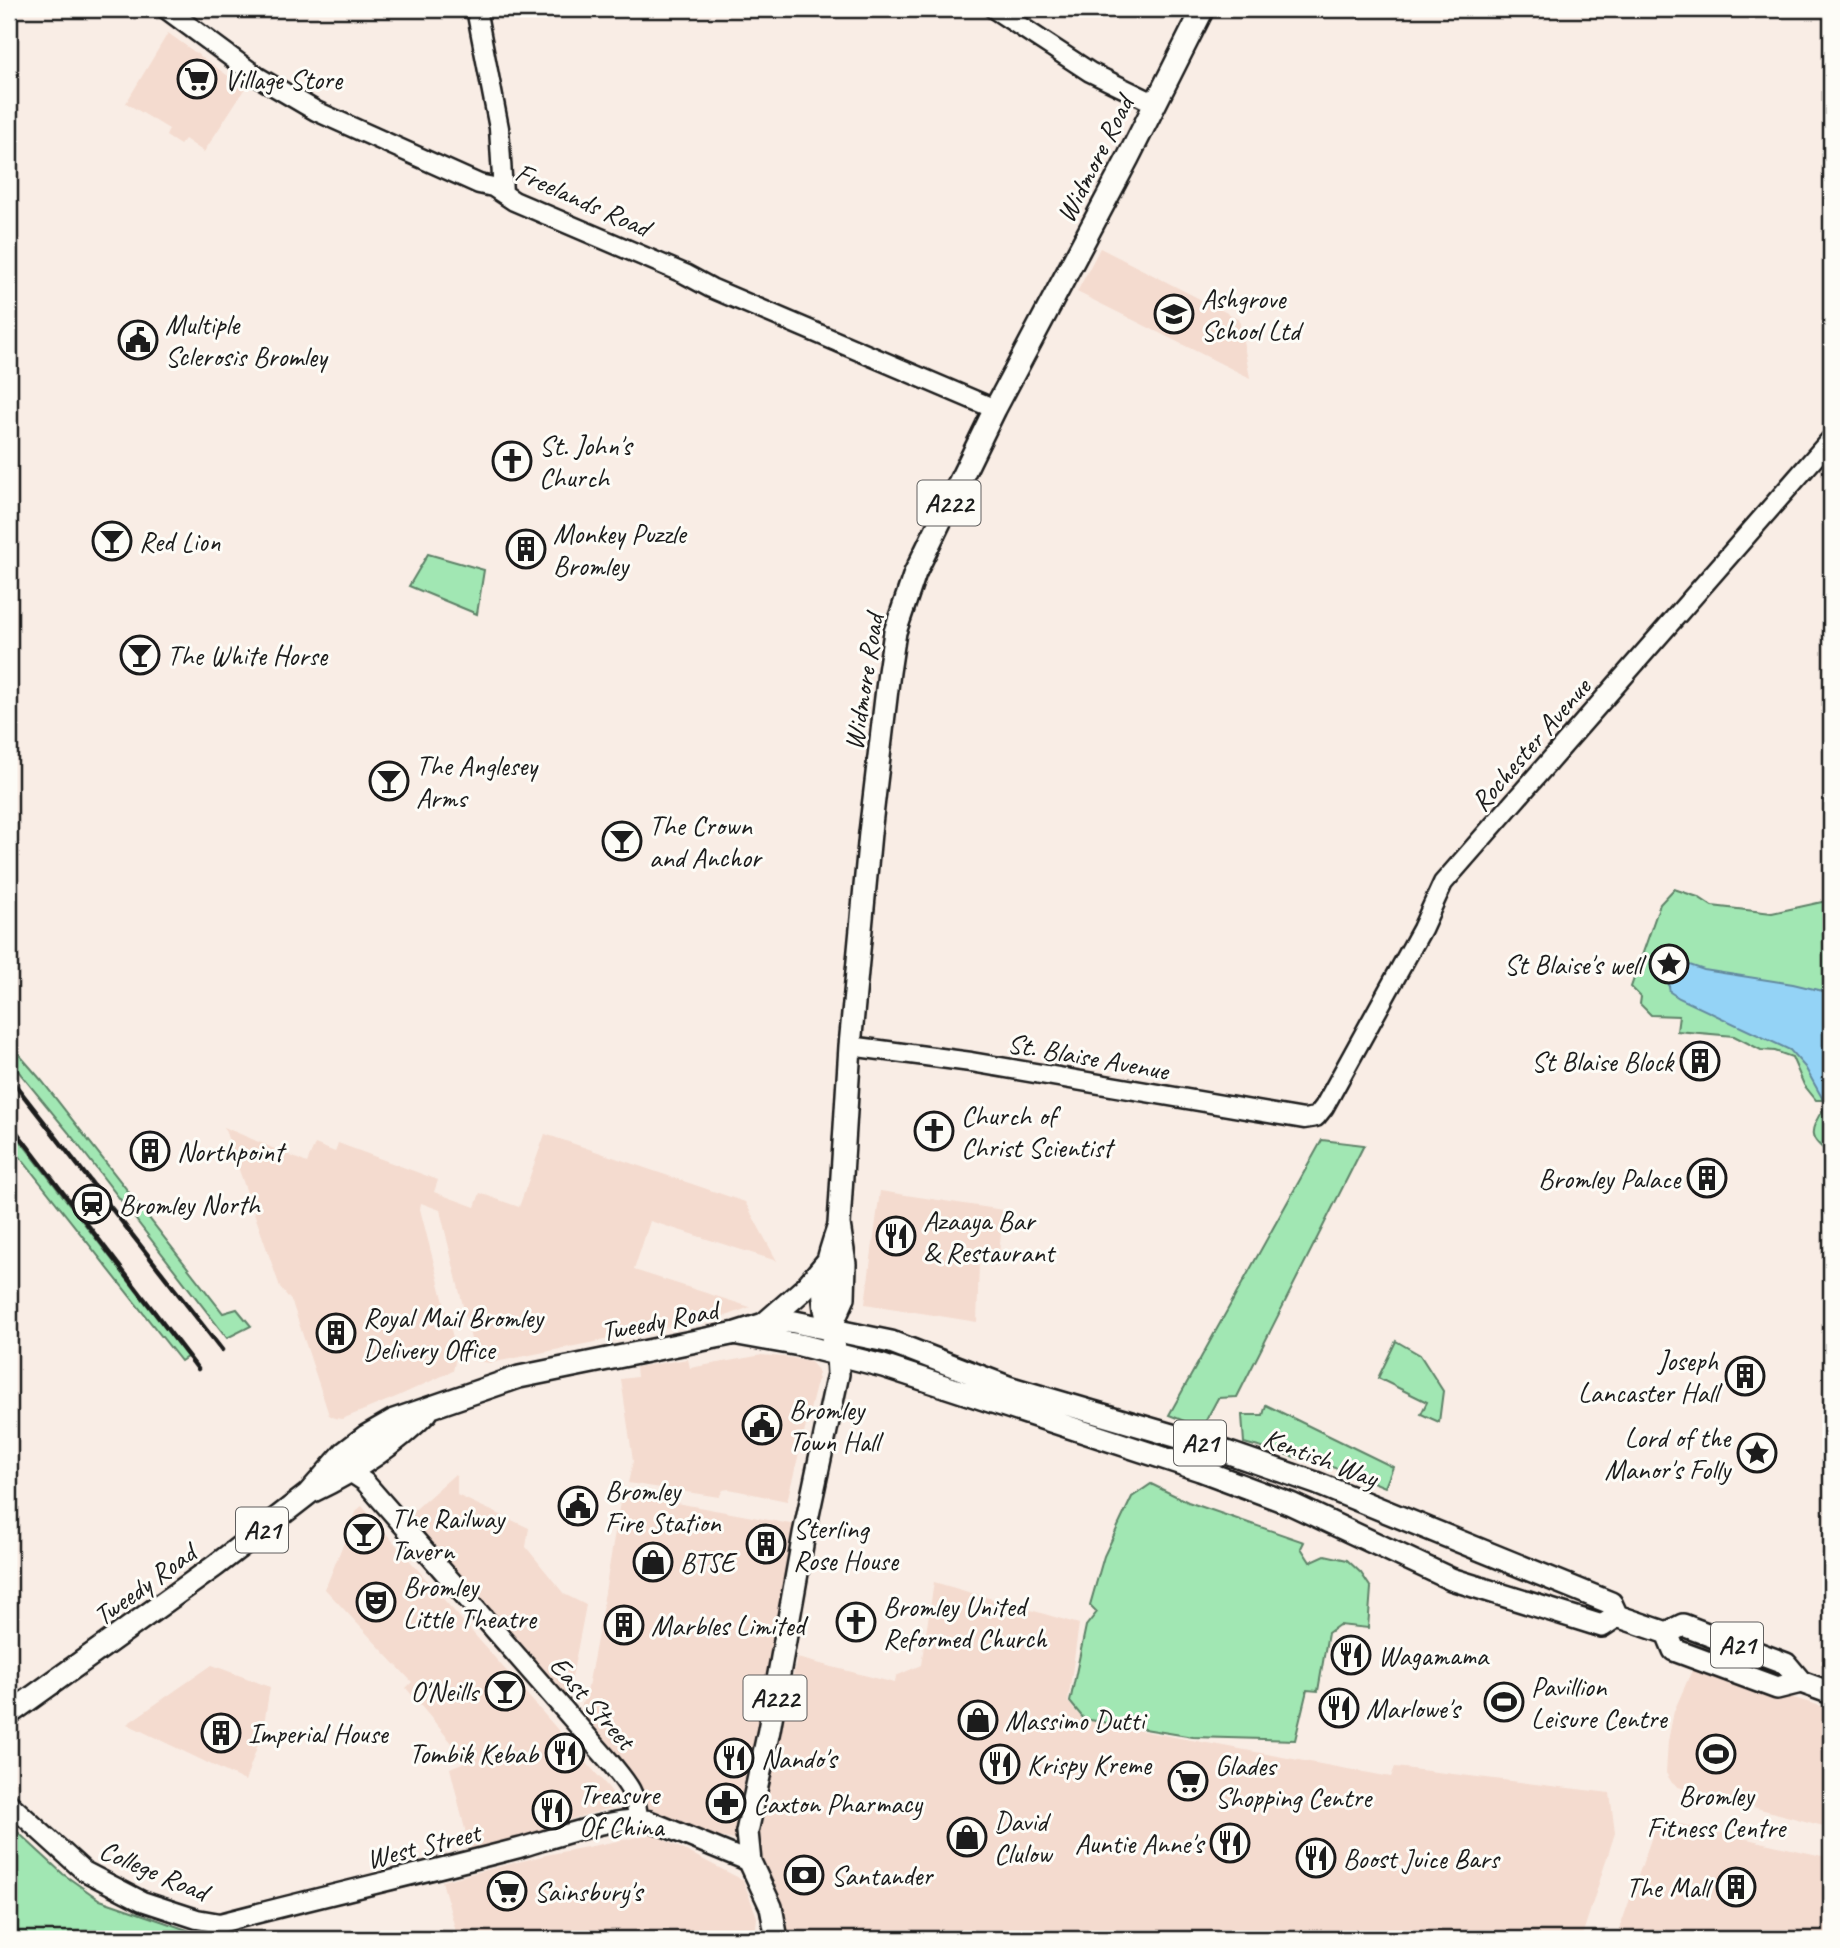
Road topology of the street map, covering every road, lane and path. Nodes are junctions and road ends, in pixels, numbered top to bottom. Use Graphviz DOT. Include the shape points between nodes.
graph roads {
  1 [pos="166,9"];
  2 [pos="476,9"];
  3 [pos="994,9"];
  4 [pos="1203,9"];
  5 [pos="1154,103"];
  6 [pos="503,193"];
  7 [pos="995,409"];
  8 [pos="1831,439"];
  9 [pos="850,1045"];
  10 [pos="1316,1117"];
  11 [pos="839,1224"];
  12 [pos="826,1263"];
  13 [pos="764,1324"];
  14 [pos="831,1327"];
  15 [pos="736,1334"];
  16 [pos="838,1355"];
  17 [pos="343,1467"];
  18 [pos="1617,1616"];
  19 [pos="1831,1693"];
  20 [pos="9,1714"];
  21 [pos="9,1803"];
  22 [pos="638,1818"];
  23 [pos="750,1862"];
  24 [pos="220,1923"];
  25 [pos="777,1939"];
  1 -- 6 [label="street, Freelands Road" via="258,77 316,111"];
  2 -- 6 [label="street" via="499,128"];
  3 -- 5 [label="street" via="1090,72"];
  4 -- 5 [label="main road, Widmore Road / A222"];
  5 -- 7 [label="main road, Widmore Road / A222"];
  6 -- 7 [label="street, Freelands Road"];
  7 -- 9 [label="main road, Widmore Road / A222" via="915,573 895,632"];
  8 -- 10 [label="street, Rochester Avenue" via="1443,883"];
  9 -- 10 [label="street, St. Blaise Avenue" via="1304,1119"];
  9 -- 11 [label="main road, Widmore Road / A222"];
  11 -- 12 [label="main road, Widmore Road / A222"];
  11 -- 14 [label="main road, Widmore Road / A222" via="844,1298"];
  12 -- 13 [label="main road"];
  12 -- 14 [label="main road, Widmore Road / A222" via="824,1298"];
  13 -- 14 [label="main road, Tweedy Road / A21" via="790,1321"];
  13 -- 15 [label="main road, Tweedy Road / A21"];
  14 -- 16 [label="main road, Widmore Road / A222"];
  14 -- 18 [label="main road, Kentish Way / A21" via="891,1342 1008,1387 1206,1445 1316,1483 1611,1603"];
  15 -- 16 [label="main road, Tweedy Road / A21"];
  15 -- 17 [label="main road, Tweedy Road / A21" via="519,1377 394,1420 366,1436"];
  16 -- 18 [label="main road, Kentish Way / A21" via="1237,1483 1469,1586 1602,1626"];
  16 -- 23 [label="main road, Widmore Road / A222" via="748,1824"];
  17 -- 20 [label="main road, Tweedy Road / A21" via="168,1602"];
  17 -- 22 [label="street, East Street" via="365,1482 609,1761 631,1788"];
  18 -- 19 [label="main road, Kentish Way / A21" via="1671,1642 1683,1625 1786,1664 1801,1682"];
  21 -- 24 [label="street, College Road" via="84,1871 142,1901"];
  22 -- 23 [label="street"];
  22 -- 24 [label="street, West Street"];
  23 -- 25 [label="main road, A222" via="771,1907"];
}
